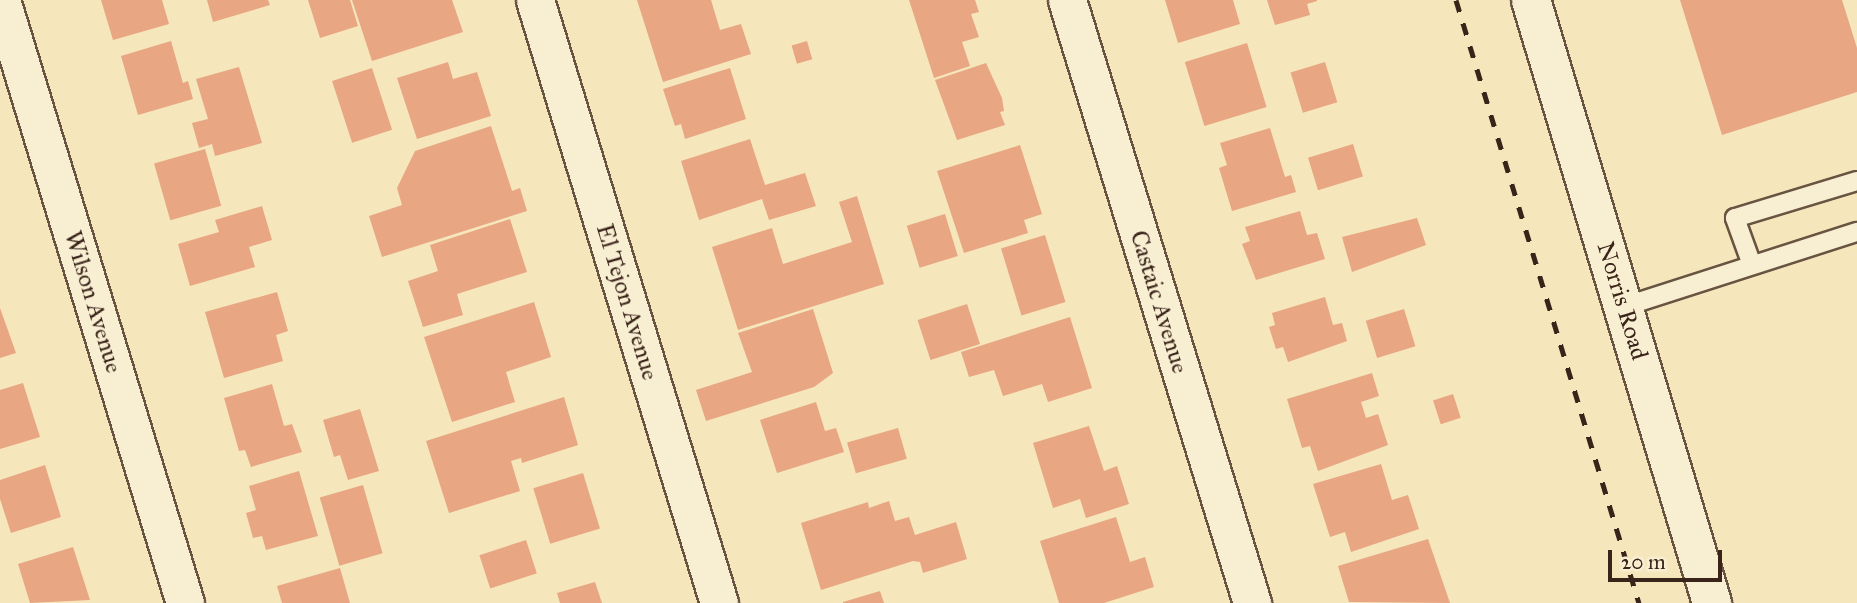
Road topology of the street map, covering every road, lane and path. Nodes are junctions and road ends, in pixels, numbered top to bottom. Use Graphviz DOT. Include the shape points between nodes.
graph roads {
  1 [pos="1,0"];
  2 [pos="535,0"];
  3 [pos="1067,0"];
  4 [pos="1531,0"];
  5 [pos="1857,181"];
  6 [pos="1857,232"];
  7 [pos="1752,265"];
  8 [pos="1623,307"];
  9 [pos="184,603"];
  10 [pos="719,603"];
  11 [pos="1252,603"];
  12 [pos="1712,603"];
  1 -- 9 [label="street, Wilson Avenue"];
  2 -- 10 [label="street, El Tejon Avenue"];
  3 -- 11 [label="street, Castaic Avenue"];
  4 -- 8 [label="street, Norris Road"];
  5 -- 7 [label="lane" via="1735,218"];
  6 -- 7 [label="lane"];
  7 -- 8 [label="lane"];
  8 -- 12 [label="street, Norris Road"];
}
